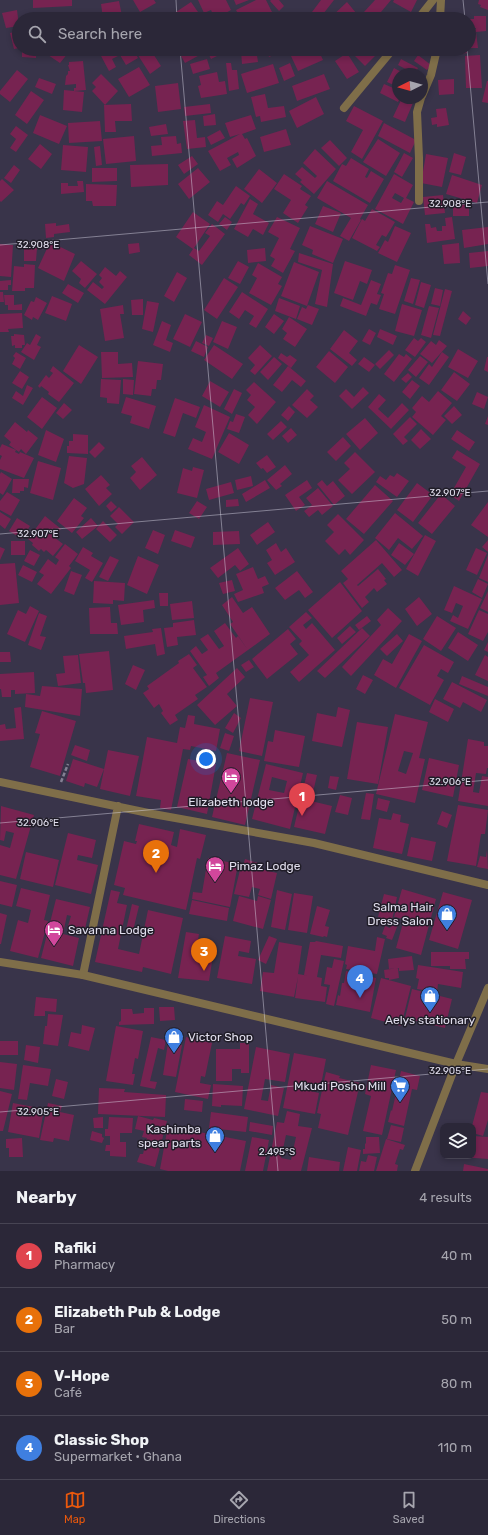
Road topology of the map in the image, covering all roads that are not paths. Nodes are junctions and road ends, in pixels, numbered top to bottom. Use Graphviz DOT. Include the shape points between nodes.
graph roads {
  1 [pos="433,0"];
  2 [pos="441,0"];
  3 [pos="424,12"];
  4 [pos="440,12"];
  5 [pos="387,56"];
  6 [pos="435,56"];
  7 [pos="428,82"];
  8 [pos="420,104"];
  9 [pos="344,108"];
  10 [pos="419,201"];
  11 [pos="0,782"];
  12 [pos="118,806"];
  13 [pos="488,885"];
  14 [pos="0,962"];
  15 [pos="83,975"];
  16 [pos="488,988"];
  17 [pos="456,1064"];
  18 [pos="488,1069"];
  19 [pos="415,1171"];
  1 -- 3 [label="street"];
  2 -- 4 [label="street"];
  5 -- 9 [label="street"];
  6 -- 7 [label="street"];
  8 -- 10 [label="street" via="417,112"];
  11 -- 12 [label="street"];
  12 -- 13 [label="street" via="314,843"];
  12 -- 15 [label="street"];
  14 -- 15 [label="street"];
  15 -- 17 [label="street"];
  16 -- 17 [label="street"];
  17 -- 18 [label="street"];
  17 -- 19 [label="street"];
}
